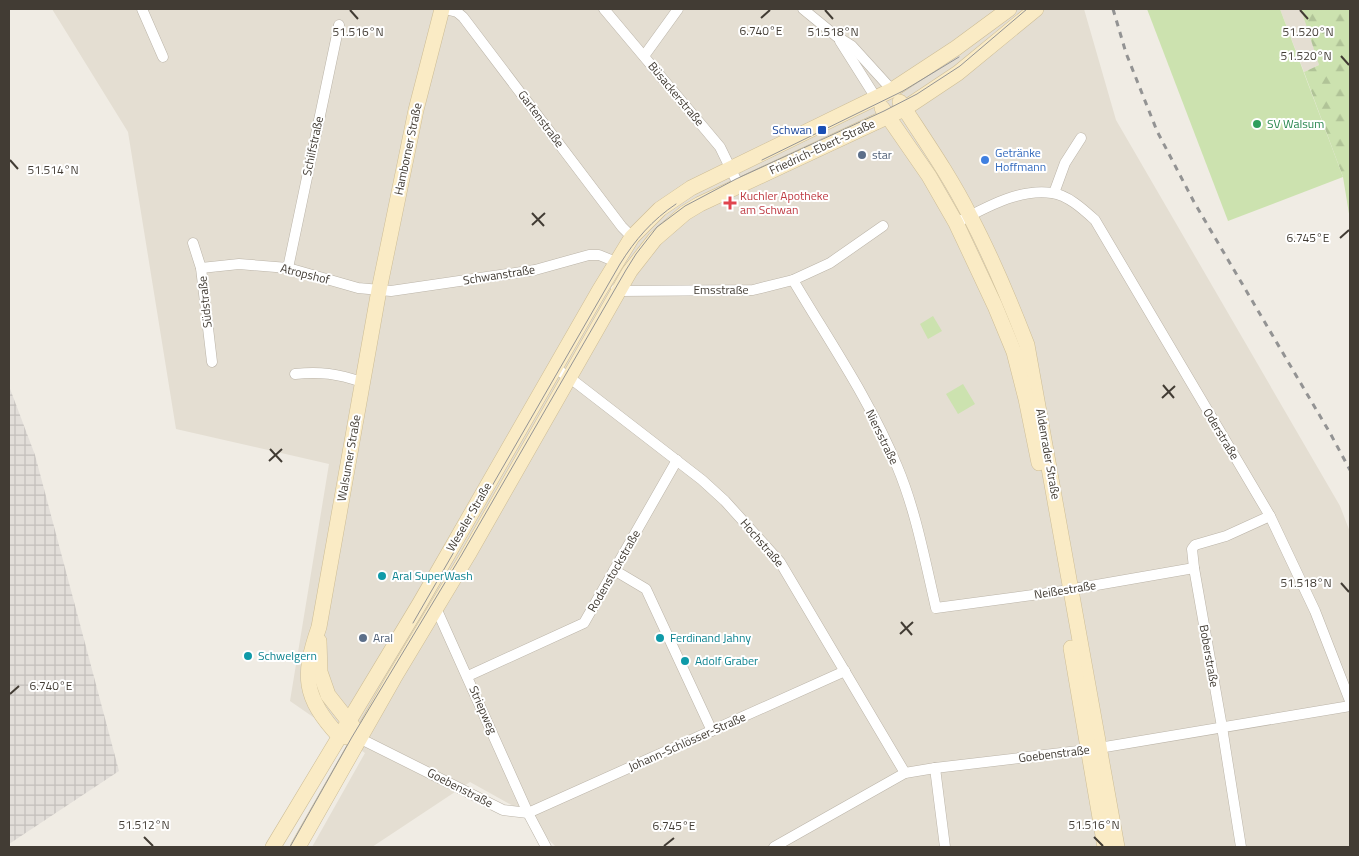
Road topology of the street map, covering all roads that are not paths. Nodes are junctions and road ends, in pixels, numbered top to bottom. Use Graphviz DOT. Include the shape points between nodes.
graph roads {
  1 [pos="142,9"];
  2 [pos="443,9"];
  3 [pos="604,9"];
  4 [pos="678,9"];
  5 [pos="803,9"];
  6 [pos="1008,9"];
  7 [pos="1036,9"];
  8 [pos="338,25"];
  9 [pos="836,36"];
  10 [pos="644,56"];
  11 [pos="164,57"];
  12 [pos="892,90"];
  13 [pos="876,98"];
  14 [pos="904,109"];
  15 [pos="888,116"];
  16 [pos="1081,138"];
  17 [pos="731,168"];
  18 [pos="740,186"];
  19 [pos="1054,193"];
  20 [pos="970,216"];
  21 [pos="956,223"];
  22 [pos="883,226"];
  23 [pos="632,237"];
  24 [pos="193,243"];
  25 [pos="616,262"];
  26 [pos="201,268"];
  27 [pos="288,268"];
  28 [pos="793,280"];
  29 [pos="605,282"];
  30 [pos="379,290"];
  31 [pos="618,291"];
  32 [pos="212,362"];
  33 [pos="555,368"];
  34 [pos="295,374"];
  35 [pos="570,378"];
  36 [pos="362,382"];
  37 [pos="677,460"];
  38 [pos="1270,516"];
  39 [pos="1194,568"];
  40 [pos="614,570"];
  41 [pos="1067,590"];
  42 [pos="436,608"];
  43 [pos="936,608"];
  44 [pos="319,627"];
  45 [pos="845,671"];
  46 [pos="468,676"];
  47 [pos="1350,702"];
  48 [pos="1350,706"];
  49 [pos="349,720"];
  50 [pos="1222,727"];
  51 [pos="712,731"];
  52 [pos="338,736"];
  53 [pos="359,738"];
  54 [pos="1093,749"];
  55 [pos="935,768"];
  56 [pos="905,773"];
  57 [pos="528,813"];
  58 [pos="273,847"];
  59 [pos="298,847"];
  60 [pos="546,847"];
  61 [pos="774,847"];
  62 [pos="945,847"];
  63 [pos="1105,847"];
  64 [pos="1117,847"];
  65 [pos="1241,847"];
  1 -- 11 [label="street"];
  2 -- 23 [label="street, Gartenstraße" via="463,17"];
  2 -- 30 [label="street, Hamborner Straße" via="416,110"];
  3 -- 10 [label="street, Büsackerstraße"];
  4 -- 10 [label="street"];
  5 -- 9 [label="street"];
  6 -- 12 [label="street, Friedrich-Ebert-Straße"];
  7 -- 14 [label="street, Friedrich-Ebert-Straße" via="958,73"];
  8 -- 27 [label="street, Schilfstraße"];
  9 -- 12 [label="street" via="852,46"];
  9 -- 13 [label="street"];
  10 -- 17 [label="street, Büsackerstraße" via="720,147"];
  12 -- 13 [label="street, Friedrich-Ebert-Straße"];
  12 -- 14 [label="street, Aldenrader Straße"];
  13 -- 15 [label="street, Aldenrader Straße"];
  13 -- 17 [label="street, Friedrich-Ebert-Straße"];
  14 -- 15 [label="street, Friedrich-Ebert-Straße"];
  14 -- 20 [label="street, Aldenrader Straße"];
  15 -- 18 [label="street, Friedrich-Ebert-Straße"];
  15 -- 21 [label="street, Aldenrader Straße"];
  16 -- 19 [label="street" via="1065,164"];
  17 -- 18 [label="street, Büsackerstraße"];
  17 -- 23 [label="street, Friedrich-Ebert-Straße" via="675,198"];
  18 -- 31 [label="street, Friedrich-Ebert-Straße" via="700,204 670,225 642,254"];
  19 -- 20 [label="street" via="1014,196"];
  19 -- 38 [label="street, Oderstraße" via="1083,209 1095,220"];
  20 -- 21 [label="street"];
  20 -- 41 [label="street, Aldenrader Straße" via="1027,345"];
  21 -- 41 [label="street, Aldenrader Straße" via="1014,352"];
  22 -- 28 [label="street, Emsstraße" via="830,264"];
  23 -- 25 [label="street, Friedrich-Ebert-Straße"];
  24 -- 26 [label="street, Südstraße"];
  25 -- 29 [label="street, Weseler Straße"];
  25 -- 30 [label="street, Schwanstraße" via="599,255 589,255 535,270 391,291"];
  26 -- 27 [label="street, Atropshof" via="239,264"];
  26 -- 32 [label="street, Südstraße"];
  27 -- 30 [label="street, Atropshof" via="358,288"];
  28 -- 31 [label="street, Emsstraße" via="753,290"];
  28 -- 43 [label="street, Niersstraße" via="876,420 897,466 912,507"];
  29 -- 31 [label="street"];
  29 -- 33 [label="street, Weseler Straße"];
  30 -- 36 [label="street, Walsumer Straße"];
  31 -- 35 [label="street, Weseler Straße"];
  33 -- 35 [label="street, Hochstraße"];
  33 -- 49 [label="street, Weseler Straße"];
  34 -- 36 [label="street" via="340,375"];
  35 -- 37 [label="street, Hochstraße"];
  35 -- 42 [label="street, Weseler Straße"];
  36 -- 44 [label="street, Walsumer Straße"];
  37 -- 40 [label="street, Rodenstockstraße"];
  37 -- 45 [label="street, Hochstraße" via="725,501 780,562"];
  38 -- 39 [label="street, Boberstraße" via="1226,536 1195,544 1192,549"];
  38 -- 47 [label="street, Oderstraße" via="1315,611"];
  39 -- 41 [label="street, Neißestraße"];
  39 -- 50 [label="street, Boberstraße"];
  40 -- 46 [label="street, Rodenstockstraße" via="584,623"];
  40 -- 51 [label="street" via="646,589"];
  41 -- 43 [label="street, Neißestraße"];
  41 -- 54 [label="street, Aldenrader Straße"];
  42 -- 46 [label="street, Striepweg"];
  42 -- 53 [label="street, Weseler Straße"];
  44 -- 49 [label="street, Walsumer Straße" via="320,672 328,695"];
  44 -- 52 [label="street, Walsumer Straße" via="311,651 308,687 325,721"];
  45 -- 51 [label="street, Johann-Schlösser-Straße"];
  45 -- 56 [label="street, Hochstraße"];
  46 -- 57 [label="street, Striepweg"];
  48 -- 50 [label="street, Goebenstraße"];
  49 -- 52 [label="street, Weseler Straße"];
  49 -- 53 [label="street, Walsumer Straße"];
  50 -- 54 [label="street, Goebenstraße"];
  50 -- 65 [label="street, Boberstraße"];
  51 -- 57 [label="street, Johann-Schlösser-Straße"];
  52 -- 53 [label="street"];
  52 -- 58 [label="street, Weseler Straße"];
  53 -- 57 [label="street, Goebenstraße" via="503,810"];
  53 -- 59 [label="street, Weseler Straße"];
  54 -- 55 [label="street, Goebenstraße"];
  54 -- 63 [label="street, Aldenrader Straße"];
  54 -- 64 [label="street, Aldenrader Straße"];
  55 -- 56 [label="street, Goebenstraße"];
  55 -- 62 [label="street"];
  56 -- 61 [label="street, Goebenstraße"];
  57 -- 60 [label="street"];
}
